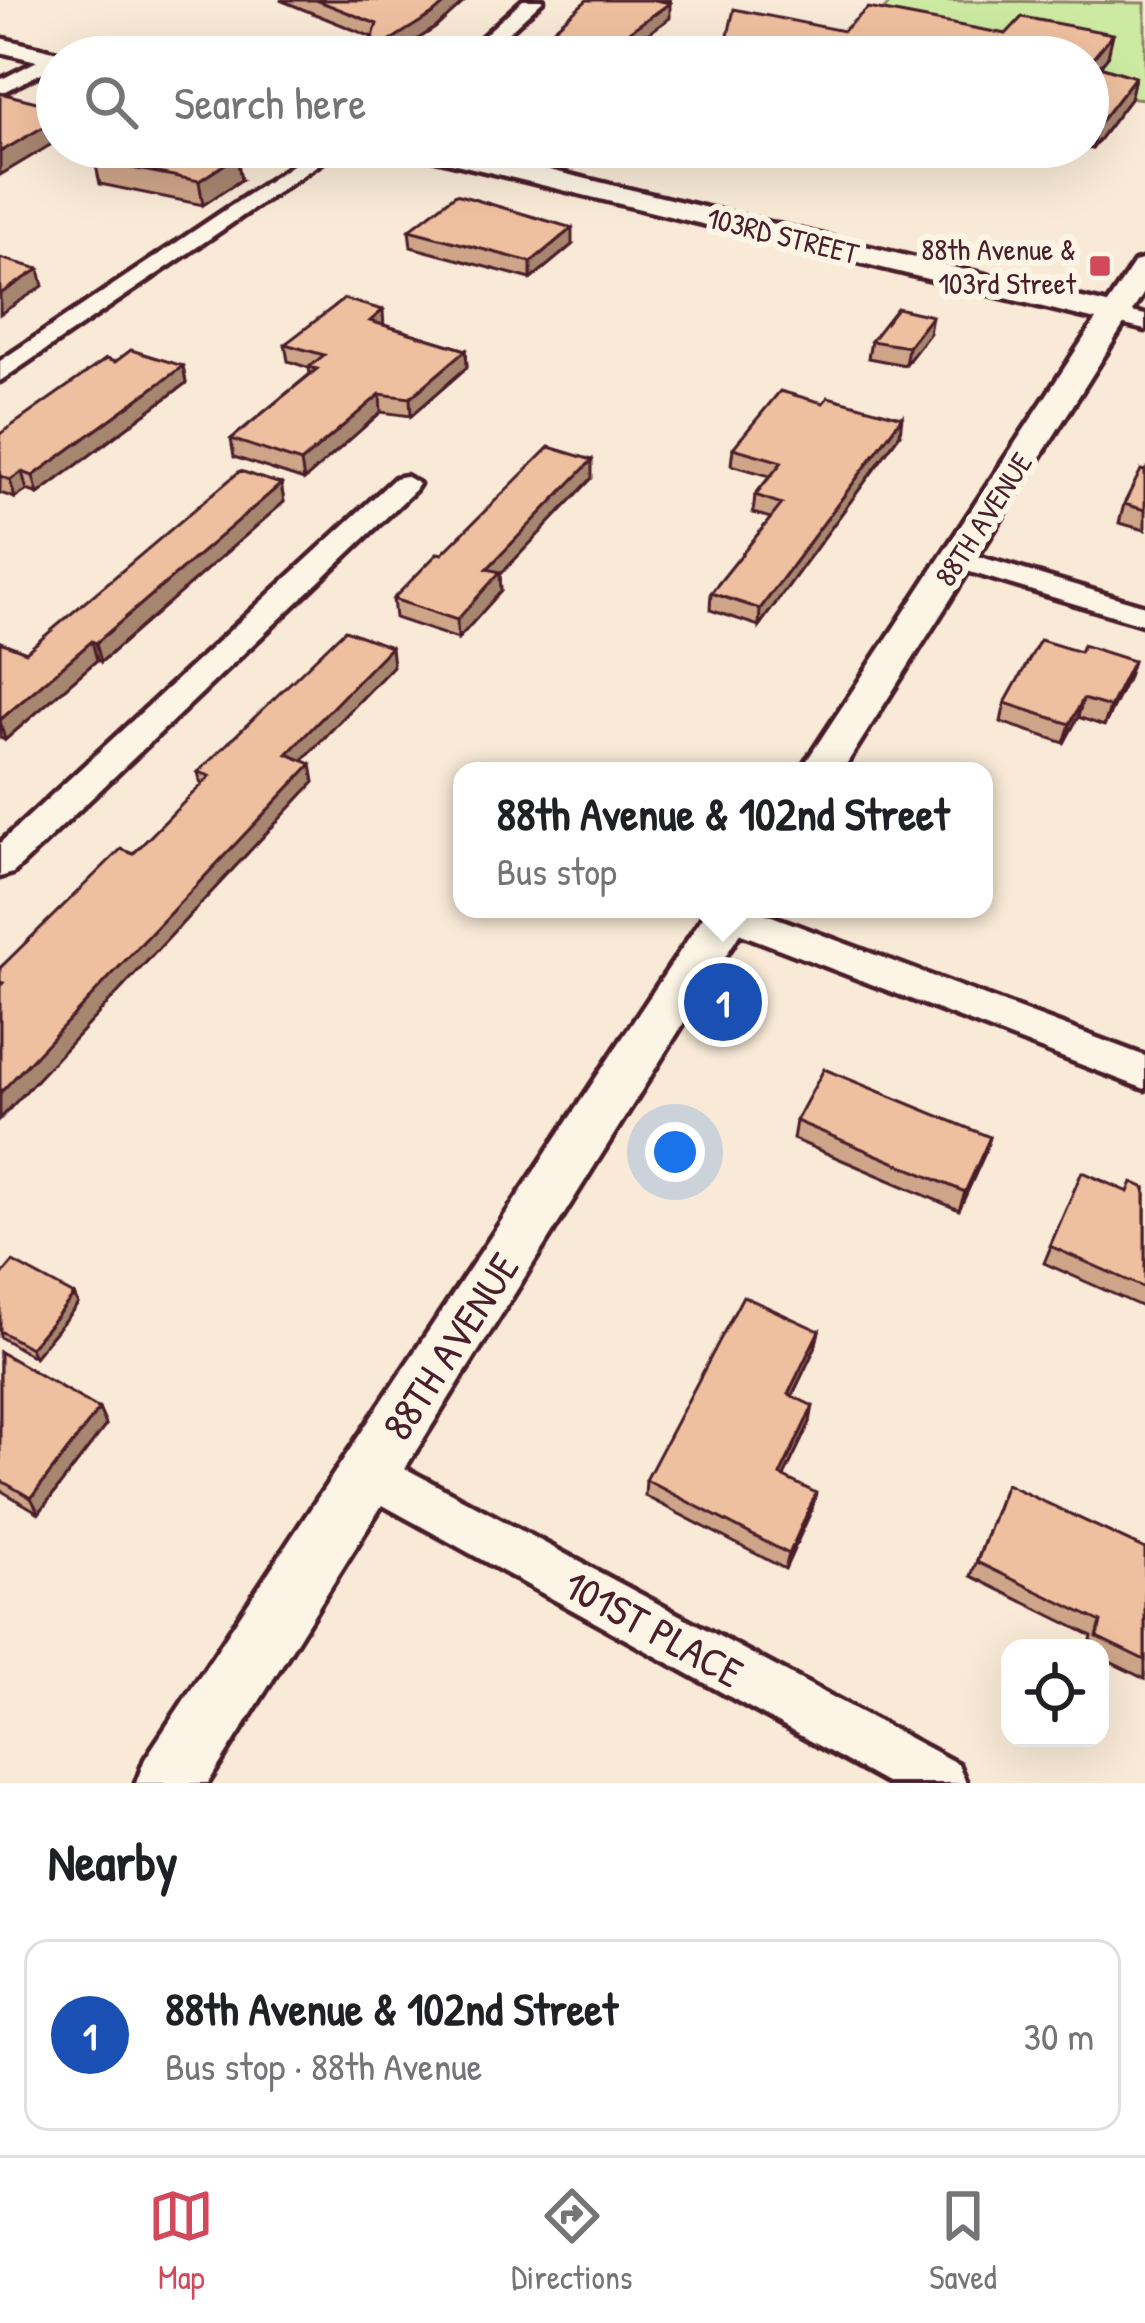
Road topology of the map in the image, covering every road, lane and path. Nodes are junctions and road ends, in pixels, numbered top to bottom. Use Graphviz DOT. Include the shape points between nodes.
graph roads {
  1 [pos="534,0"];
  2 [pos="494,36"];
  3 [pos="0,45"];
  4 [pos="36,54"];
  5 [pos="36,69"];
  6 [pos="0,88"];
  7 [pos="302,168"];
  8 [pos="507,168"];
  9 [pos="1145,268"];
  10 [pos="1130,319"];
  11 [pos="0,373"];
  12 [pos="405,484"];
  13 [pos="957,559"];
  14 [pos="1145,616"];
  15 [pos="826,762"];
  16 [pos="0,864"];
  17 [pos="726,918"];
  18 [pos="745,918"];
  19 [pos="1145,1073"];
  20 [pos="369,1472"];
  21 [pos="169,1783"];
  22 [pos="939,1783"];
  1 -- 2 [label="street"];
  3 -- 4 [label="street"];
  5 -- 6 [label="street"];
  7 -- 11 [label="street"];
  8 -- 10 [label="street, 103RD STREET"];
  9 -- 10 [label="street, 88TH AVENUE"];
  10 -- 13 [label="street, 88TH AVENUE"];
  12 -- 16 [label="street"];
  13 -- 14 [label="street"];
  13 -- 15 [label="street, 88TH AVENUE"];
  17 -- 20 [label="street, 88TH AVENUE"];
  18 -- 19 [label="street"];
  20 -- 21 [label="street, 88TH AVENUE"];
  20 -- 22 [label="street, 101ST PLACE"];
}
